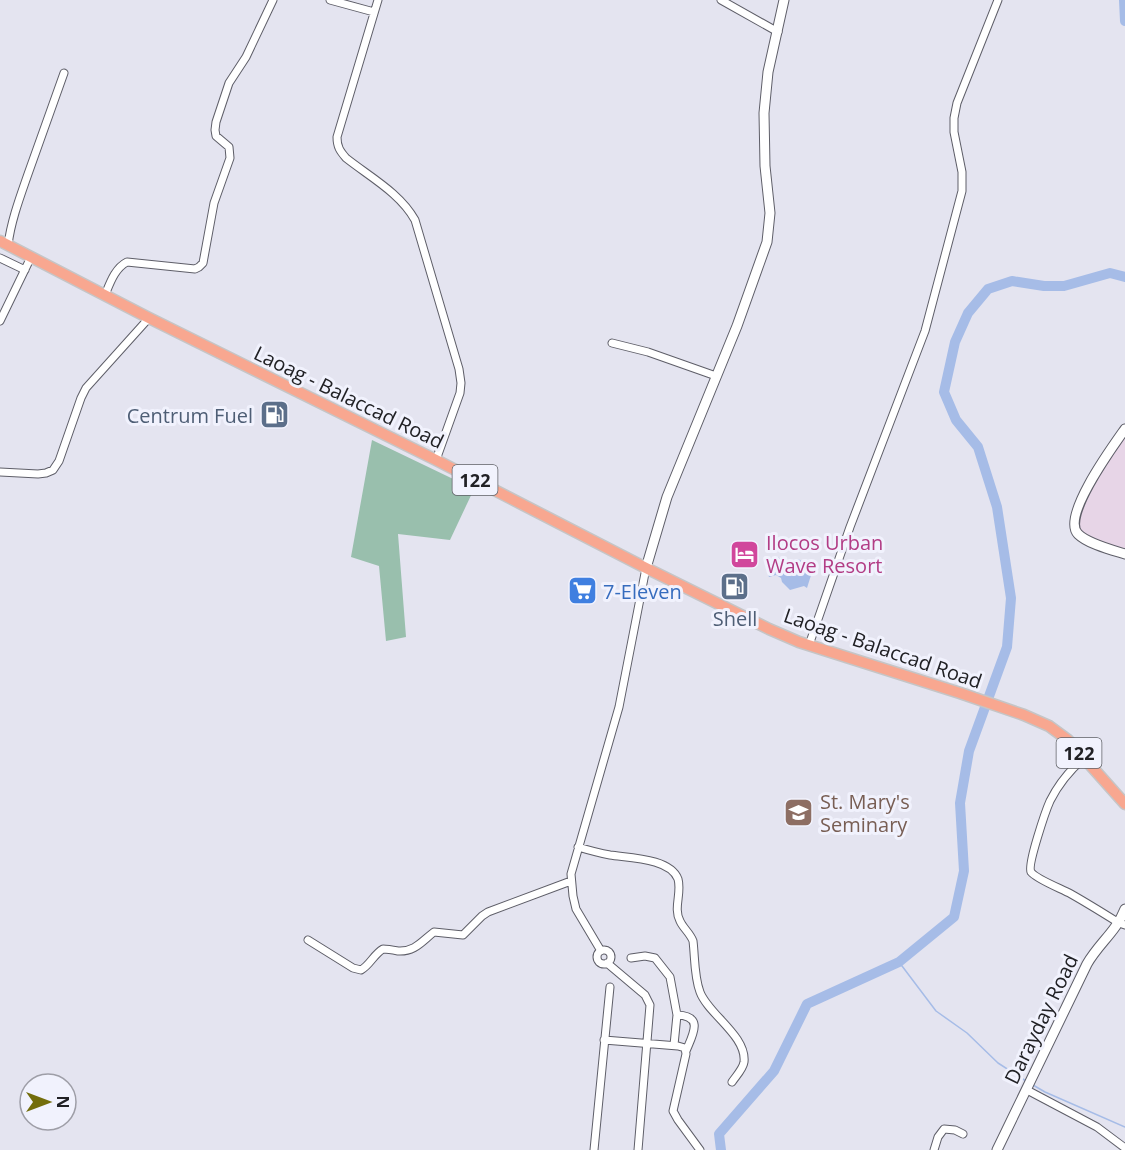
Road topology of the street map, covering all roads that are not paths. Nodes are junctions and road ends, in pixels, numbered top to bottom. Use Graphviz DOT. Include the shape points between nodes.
graph roads {
  1 [pos="273,0"];
  2 [pos="330,0"];
  3 [pos="378,0"];
  4 [pos="721,0"];
  5 [pos="784,0"];
  6 [pos="998,0"];
  7 [pos="374,12"];
  8 [pos="778,32"];
  9 [pos="64,73"];
  10 [pos="4,243"];
  11 [pos="31,257"];
  12 [pos="0,258"];
  13 [pos="25,270"];
  14 [pos="105,295"];
  15 [pos="149,318"];
  16 [pos="0,321"];
  17 [pos="612,343"];
  18 [pos="716,376"];
  19 [pos="1125,429"];
  20 [pos="436,460"];
  21 [pos="0,472"];
  22 [pos="1125,554"];
  23 [pos="646,568"];
  24 [pos="809,645"];
  25 [pos="1084,758"];
  26 [pos="1124,799"];
  27 [pos="578,847"];
  28 [pos="571,881"];
  29 [pos="1125,909"];
  30 [pos="1122,924"];
  31 [pos="308,940"];
  32 [pos="631,958"];
  33 [pos="610,987"];
  34 [pos="677,1015"];
  35 [pos="604,1040"];
  36 [pos="648,1044"];
  37 [pos="674,1046"];
  38 [pos="686,1051"];
  39 [pos="732,1082"];
  40 [pos="1028,1088"];
  41 [pos="963,1134"];
  42 [pos="1125,1148"];
  43 [pos="697,1149"];
  44 [pos="594,1150"];
  45 [pos="638,1150"];
  46 [pos="934,1150"];
  47 [pos="997,1150"];
  1 -- 14 [label="street" via="229,83 216,122 216,136 229,147 230,158 214,203 203,262 195,269 127,262 117,269"];
  2 -- 7 [label="street"];
  3 -- 7 [label="street"];
  4 -- 8 [label="street"];
  5 -- 8 [label="street"];
  6 -- 24 [label="street" via="957,103 954,132 962,191 925,331"];
  7 -- 20 [label="street" via="337,145 346,158 400,200 415,220 462,383"];
  8 -- 18 [label="street" via="768,72 765,113 770,213 767,242"];
  9 -- 10 [label="street"];
  10 -- 11 [label="main road, Laoag - Balaccad Road / 122"];
  11 -- 13 [label="street"];
  11 -- 14 [label="main road, Laoag - Balaccad Road / 122"];
  12 -- 13 [label="street"];
  13 -- 16 [label="street"];
  14 -- 15 [label="main road, Laoag - Balaccad Road / 122"];
  15 -- 20 [label="main road, Laoag - Balaccad Road / 122"];
  15 -- 21 [label="street" via="91,380 52,470 38,474"];
  17 -- 18 [label="street"];
  18 -- 23 [label="street" via="667,497"];
  19 -- 22 [label="street" via="1096,471 1074,523 1078,535"];
  20 -- 23 [label="main road, Laoag - Balaccad Road / 122"];
  23 -- 24 [label="main road, Laoag - Balaccad Road / 122"];
  23 -- 27 [label="street" via="619,707"];
  24 -- 25 [label="main road, Laoag - Balaccad Road / 122" via="1024,715 1050,726"];
  25 -- 26 [label="main road, Laoag - Balaccad Road / 122"];
  25 -- 30 [label="street" via="1071,769 1050,802 1030,868 1038,878"];
  27 -- 28 [label="street"];
  27 -- 39 [label="street" via="661,864 675,873 679,886 678,914 693,941 700,992 742,1049 744,1061"];
  28 -- 31 [label="street" via="488,912 464,935 434,932 412,949 382,949 362,970"];
  28 -- 36 [label="street" via="576,909 601,951 610,953 607,963 648,1000"];
  29 -- 30 [label="street, Darayday Road"];
  30 -- 40 [label="street, Darayday Road" via="1091,957"];
  32 -- 34 [label="street" via="654,958 666,971 672,981"];
  33 -- 35 [label="street"];
  34 -- 37 [label="street"];
  34 -- 38 [label="street" via="686,1015 693,1021 693,1035"];
  35 -- 36 [label="street"];
  35 -- 44 [label="street"];
  36 -- 37 [label="street"];
  36 -- 45 [label="street"];
  37 -- 38 [label="street"];
  38 -- 43 [label="street" via="673,1111"];
  40 -- 42 [label="street" via="1097,1127"];
  40 -- 47 [label="street, Darayday Road"];
  41 -- 46 [label="street" via="944,1129"];
}
